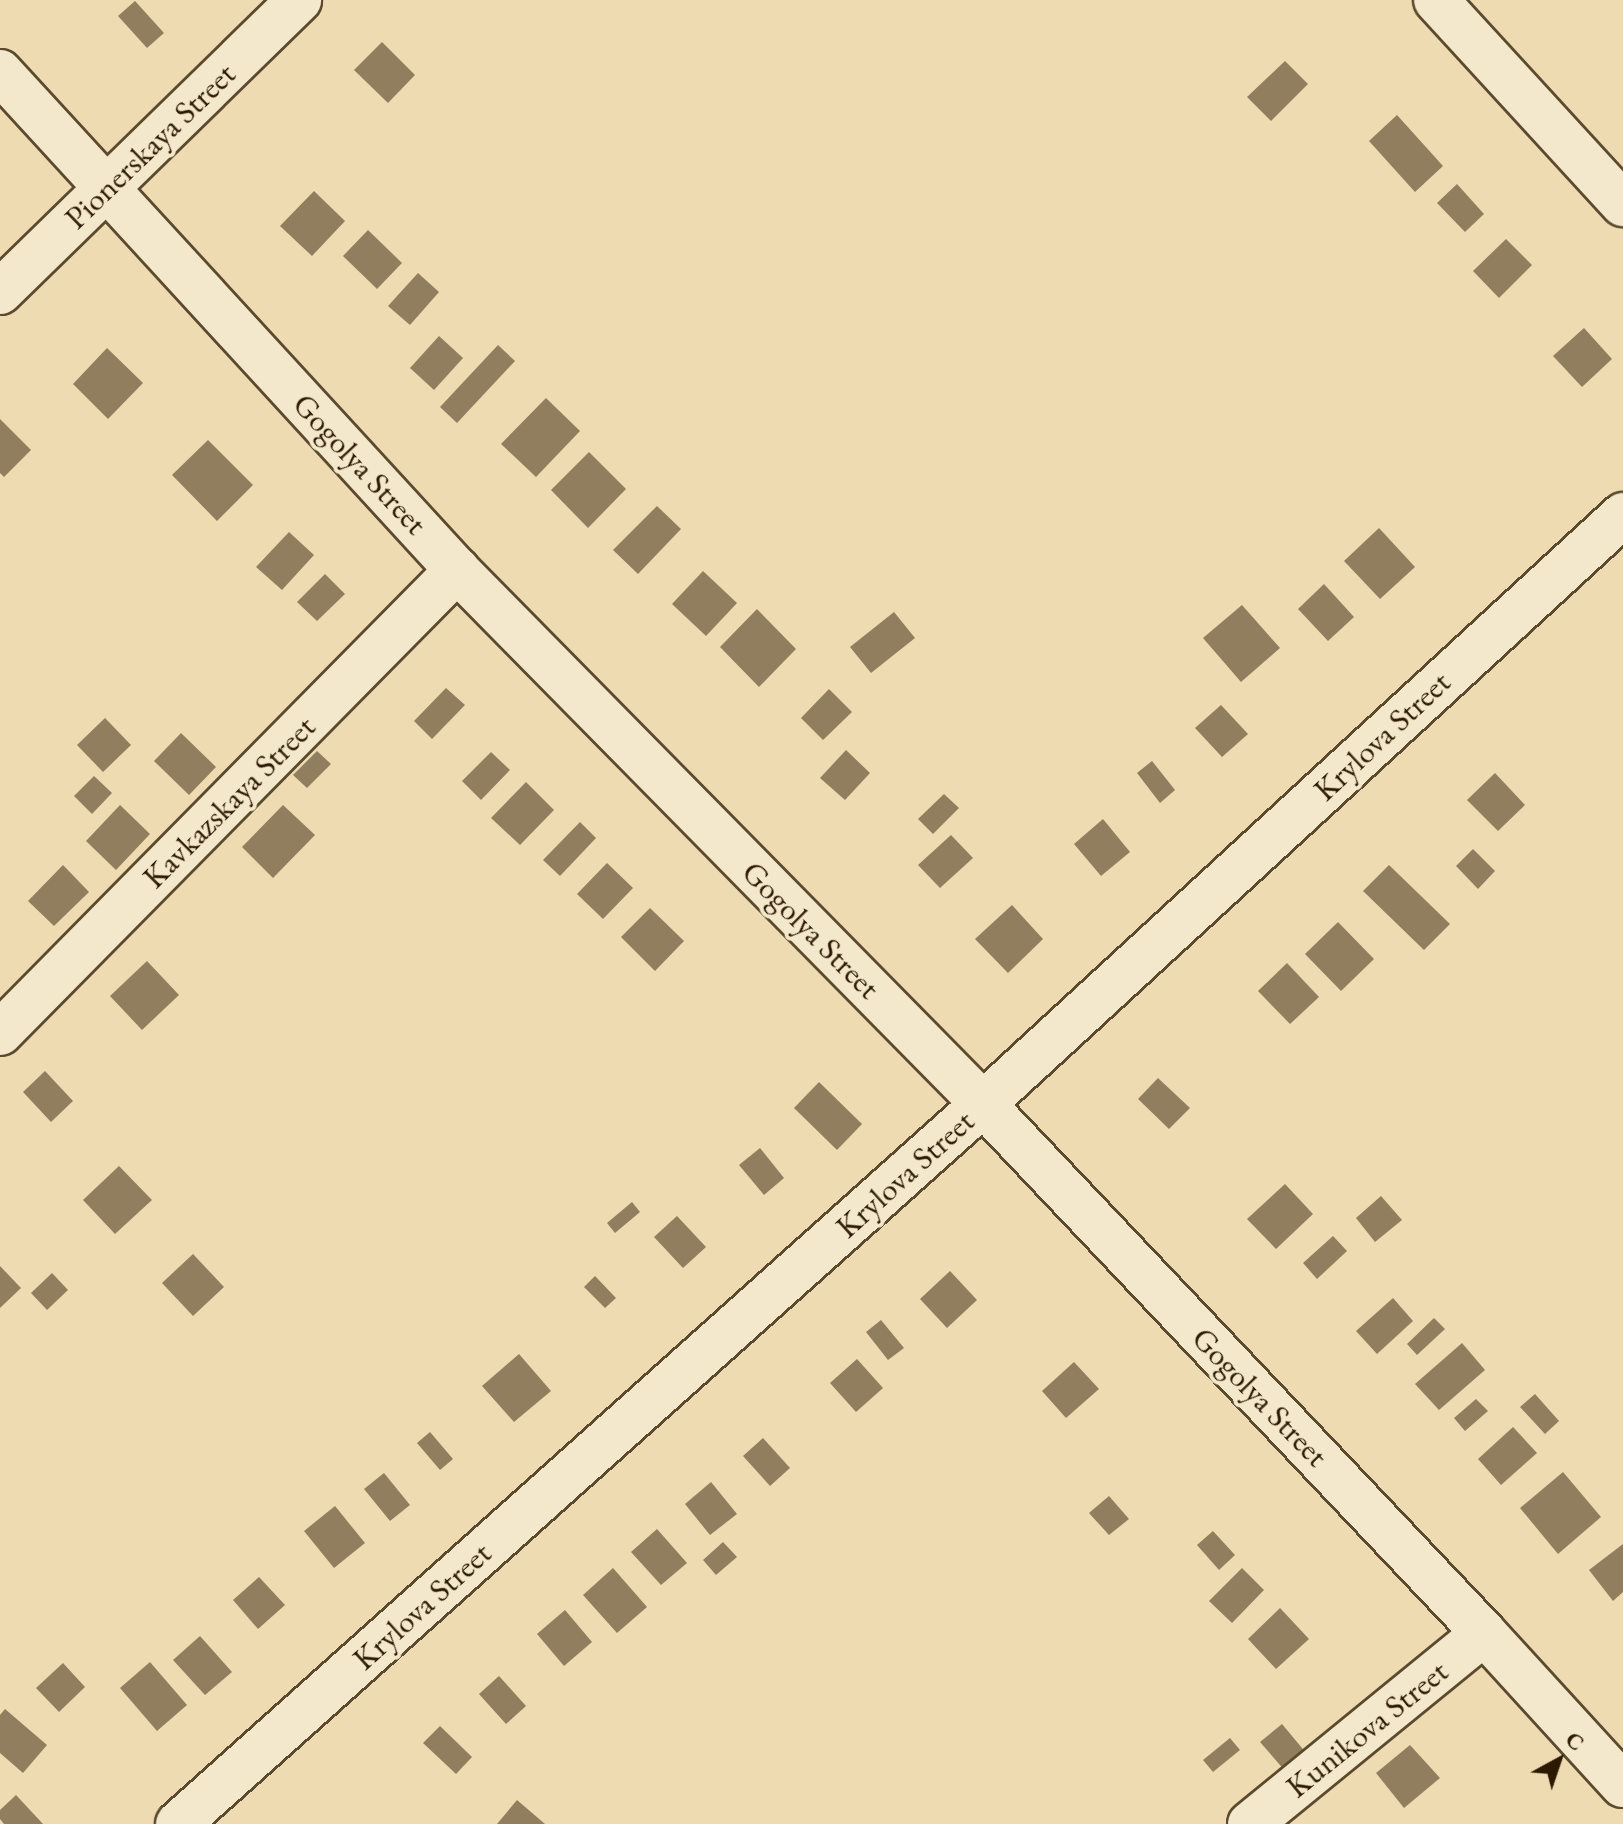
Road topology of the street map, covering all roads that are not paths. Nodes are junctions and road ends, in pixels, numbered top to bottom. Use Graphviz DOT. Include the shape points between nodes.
graph roads {
  1 [pos="299,0"];
  2 [pos="1436,0"];
  3 [pos="0,72"];
  4 [pos="107,188"];
  5 [pos="1623,204"];
  6 [pos="0,292"];
  7 [pos="1623,515"];
  8 [pos="457,570"];
  9 [pos="0,1033"];
  10 [pos="983,1104"];
  11 [pos="1484,1633"];
  12 [pos="1623,1785"];
  13 [pos="178,1824"];
  14 [pos="1250,1824"];
  1 -- 4 [label="street, Pionerskaya Street"];
  2 -- 5 [label="street"];
  3 -- 4 [label="street, Gogolya Street"];
  4 -- 6 [label="street, Pionerskaya Street"];
  4 -- 8 [label="street, Gogolya Street"];
  7 -- 10 [label="street, Krylova Street"];
  8 -- 9 [label="street, Kavkazskaya Street"];
  8 -- 10 [label="street, Gogolya Street"];
  10 -- 11 [label="street, Gogolya Street"];
  10 -- 13 [label="street, Krylova Street"];
  11 -- 12 [label="street, Gogolya Street"];
  11 -- 14 [label="street, Kunikova Street"];
}
